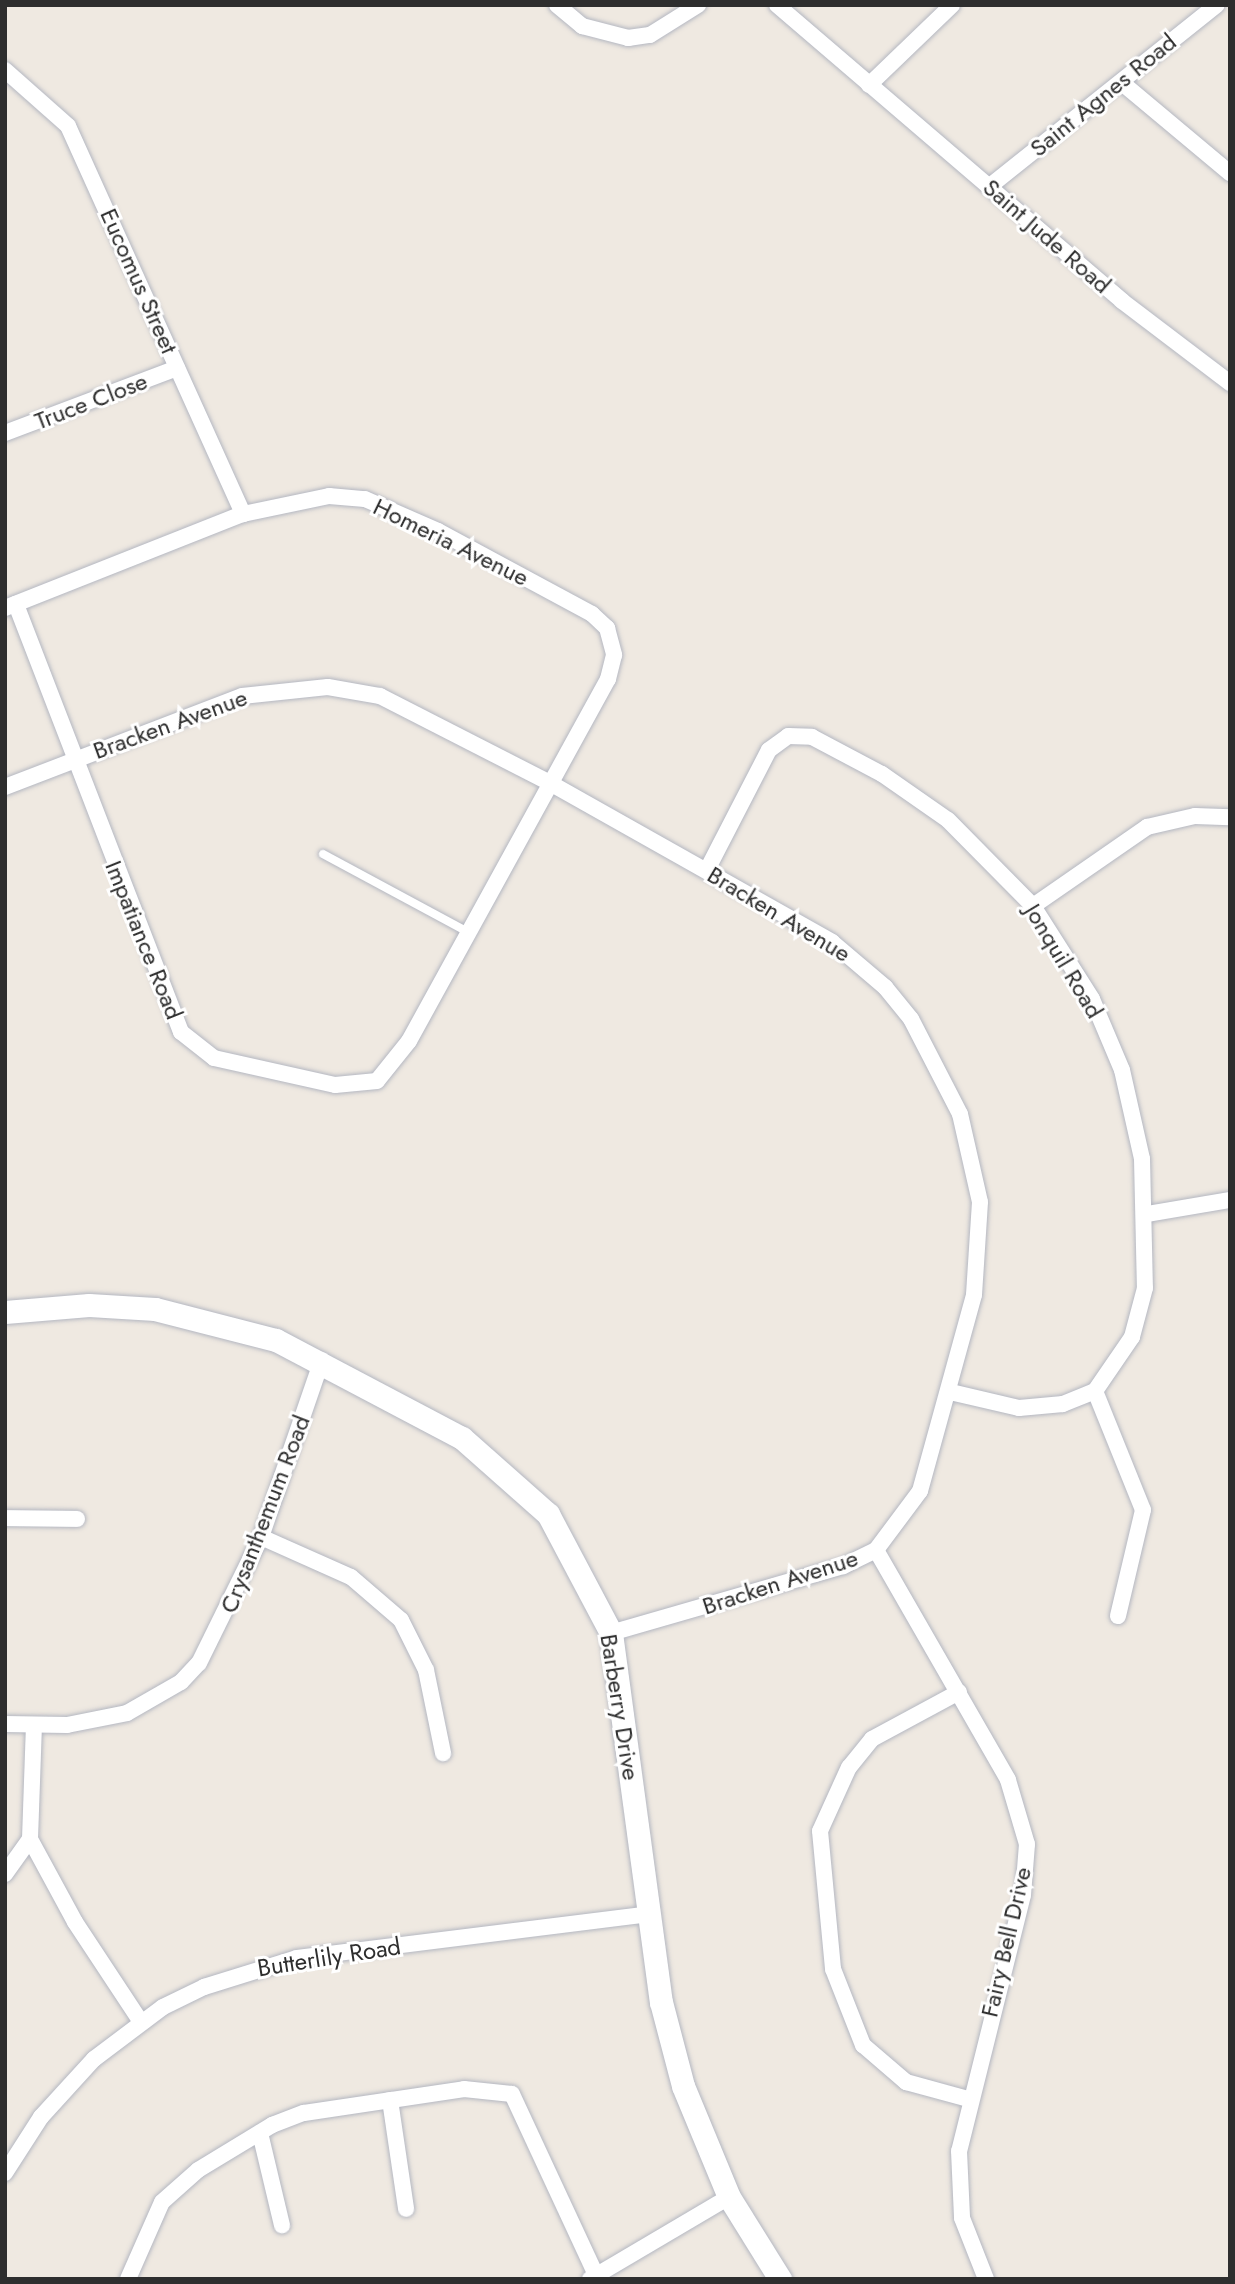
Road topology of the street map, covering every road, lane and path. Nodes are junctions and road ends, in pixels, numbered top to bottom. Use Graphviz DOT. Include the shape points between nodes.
graph roads {
  1 [pos="557,5"];
  2 [pos="698,5"];
  3 [pos="777,5"];
  4 [pos="952,5"];
  5 [pos="1217,5"];
  6 [pos="5,70"];
  7 [pos="1121,82"];
  8 [pos="869,85"];
  9 [pos="1230,173"];
  10 [pos="990,186"];
  11 [pos="177,368"];
  12 [pos="1230,383"];
  13 [pos="5,433"];
  14 [pos="243,514"];
  15 [pos="10,606"];
  16 [pos="74,759"];
  17 [pos="550,783"];
  18 [pos="5,787"];
  19 [pos="1230,817"];
  20 [pos="323,854"];
  21 [pos="707,870"];
  22 [pos="1033,906"];
  23 [pos="468,932"];
  24 [pos="1230,1200"];
  25 [pos="1147,1214"];
  26 [pos="5,1312"];
  27 [pos="322,1360"];
  28 [pos="1095,1391"];
  29 [pos="950,1392"];
  30 [pos="5,1518"];
  31 [pos="77,1518"];
  32 [pos="261,1537"];
  33 [pos="876,1550"];
  34 [pos="1118,1616"];
  35 [pos="611,1633"];
  36 [pos="959,1692"];
  37 [pos="5,1724"];
  38 [pos="34,1725"];
  39 [pos="443,1753"];
  40 [pos="30,1839"];
  41 [pos="5,1874"];
  42 [pos="649,1914"];
  43 [pos="141,2022"];
  44 [pos="968,2099"];
  45 [pos="390,2101"];
  46 [pos="260,2133"];
  47 [pos="5,2173"];
  48 [pos="729,2197"];
  49 [pos="406,2209"];
  50 [pos="282,2225"];
  51 [pos="595,2278"];
  52 [pos="128,2279"];
  53 [pos="780,2279"];
  54 [pos="986,2279"];
  1 -- 2 [label="street" via="582,26 628,38 650,35"];
  3 -- 8 [label="street, Saint Jude Road"];
  4 -- 8 [label="street"];
  5 -- 7 [label="street, Saint Agnes Road"];
  6 -- 11 [label="street, Eucomus Street" via="68,126"];
  7 -- 9 [label="street"];
  7 -- 10 [label="street, Saint Agnes Road"];
  8 -- 10 [label="street, Saint Jude Road"];
  10 -- 12 [label="street, Saint Jude Road"];
  11 -- 13 [label="street, Truce Close"];
  11 -- 14 [label="street, Eucomus Street"];
  14 -- 15 [label="street, Homeria Avenue"];
  14 -- 17 [label="street, Homeria Avenue" via="329,496 365,499 438,531 592,614 607,628 614,654 608,679"];
  15 -- 16 [label="street, Impatiance Road"];
  16 -- 17 [label="street, Bracken Avenue" via="243,696 328,687 380,696"];
  16 -- 18 [label="street, Bracken Avenue"];
  16 -- 23 [label="street, Impatiance Road" via="163,996 186,1037 214,1058 335,1085 377,1081 408,1041"];
  17 -- 21 [label="street, Bracken Avenue"];
  17 -- 23 [label="street, Impatiance Road"];
  19 -- 22 [label="street" via="1195,816 1147,827"];
  20 -- 23 [label="lane"];
  21 -- 22 [label="street, Jonquil Road" via="769,750 798,735 882,774 948,820"];
  21 -- 29 [label="street, Bracken Avenue" via="856,959 911,1019 941,1069 960,1114 979,1202 974,1295"];
  22 -- 25 [label="street, Jonquil Road" via="1092,999 1122,1070"];
  24 -- 25 [label="street"];
  25 -- 28 [label="street, Jonquil Road" via="1145,1288 1132,1337"];
  26 -- 27 [label="street, Barberry Drive" via="89,1305 155,1309 254,1332"];
  27 -- 32 [label="street, Crysanthemum Road"];
  27 -- 35 [label="street, Barberry Drive" via="462,1438 519,1483 572,1550"];
  28 -- 29 [label="street" via="1045,1408"];
  28 -- 34 [label="street" via="1143,1510"];
  29 -- 33 [label="street, Bracken Avenue" via="920,1491"];
  30 -- 31 [label="street"];
  32 -- 38 [label="street, Crysanthemum Road" via="221,1627 181,1682 148,1704 106,1720"];
  32 -- 39 [label="street" via="351,1577 401,1619 426,1670"];
  33 -- 35 [label="street, Bracken Avenue" via="843,1566"];
  33 -- 36 [label="street, Fairy Bell Drive"];
  35 -- 42 [label="street, Barberry Drive"];
  36 -- 44 [label="street, Fairy Bell Drive" via="1008,1780 1027,1844 1023,1895"];
  36 -- 44 [label="street" via="872,1740 849,1767 820,1831 834,1969 863,2045 906,2082"];
  37 -- 38 [label="street, Crysanthemum Road"];
  38 -- 40 [label="street"];
  40 -- 41 [label="street"];
  40 -- 43 [label="street" via="75,1922"];
  42 -- 43 [label="street, Butterlily Road" via="297,1958 204,1987"];
  42 -- 48 [label="street, Barberry Drive" via="661,2002 683,2086"];
  43 -- 47 [label="street, Butterlily Road" via="94,2059 41,2117"];
  44 -- 54 [label="street, Fairy Bell Drive" via="959,2193 967,2235"];
  45 -- 46 [label="street" via="304,2113"];
  45 -- 49 [label="street"];
  45 -- 51 [label="street" via="464,2088 512,2094"];
  46 -- 50 [label="street"];
  46 -- 52 [label="street" via="198,2170 162,2202"];
  48 -- 51 [label="street"];
  48 -- 53 [label="street, Barberry Drive"];
}
